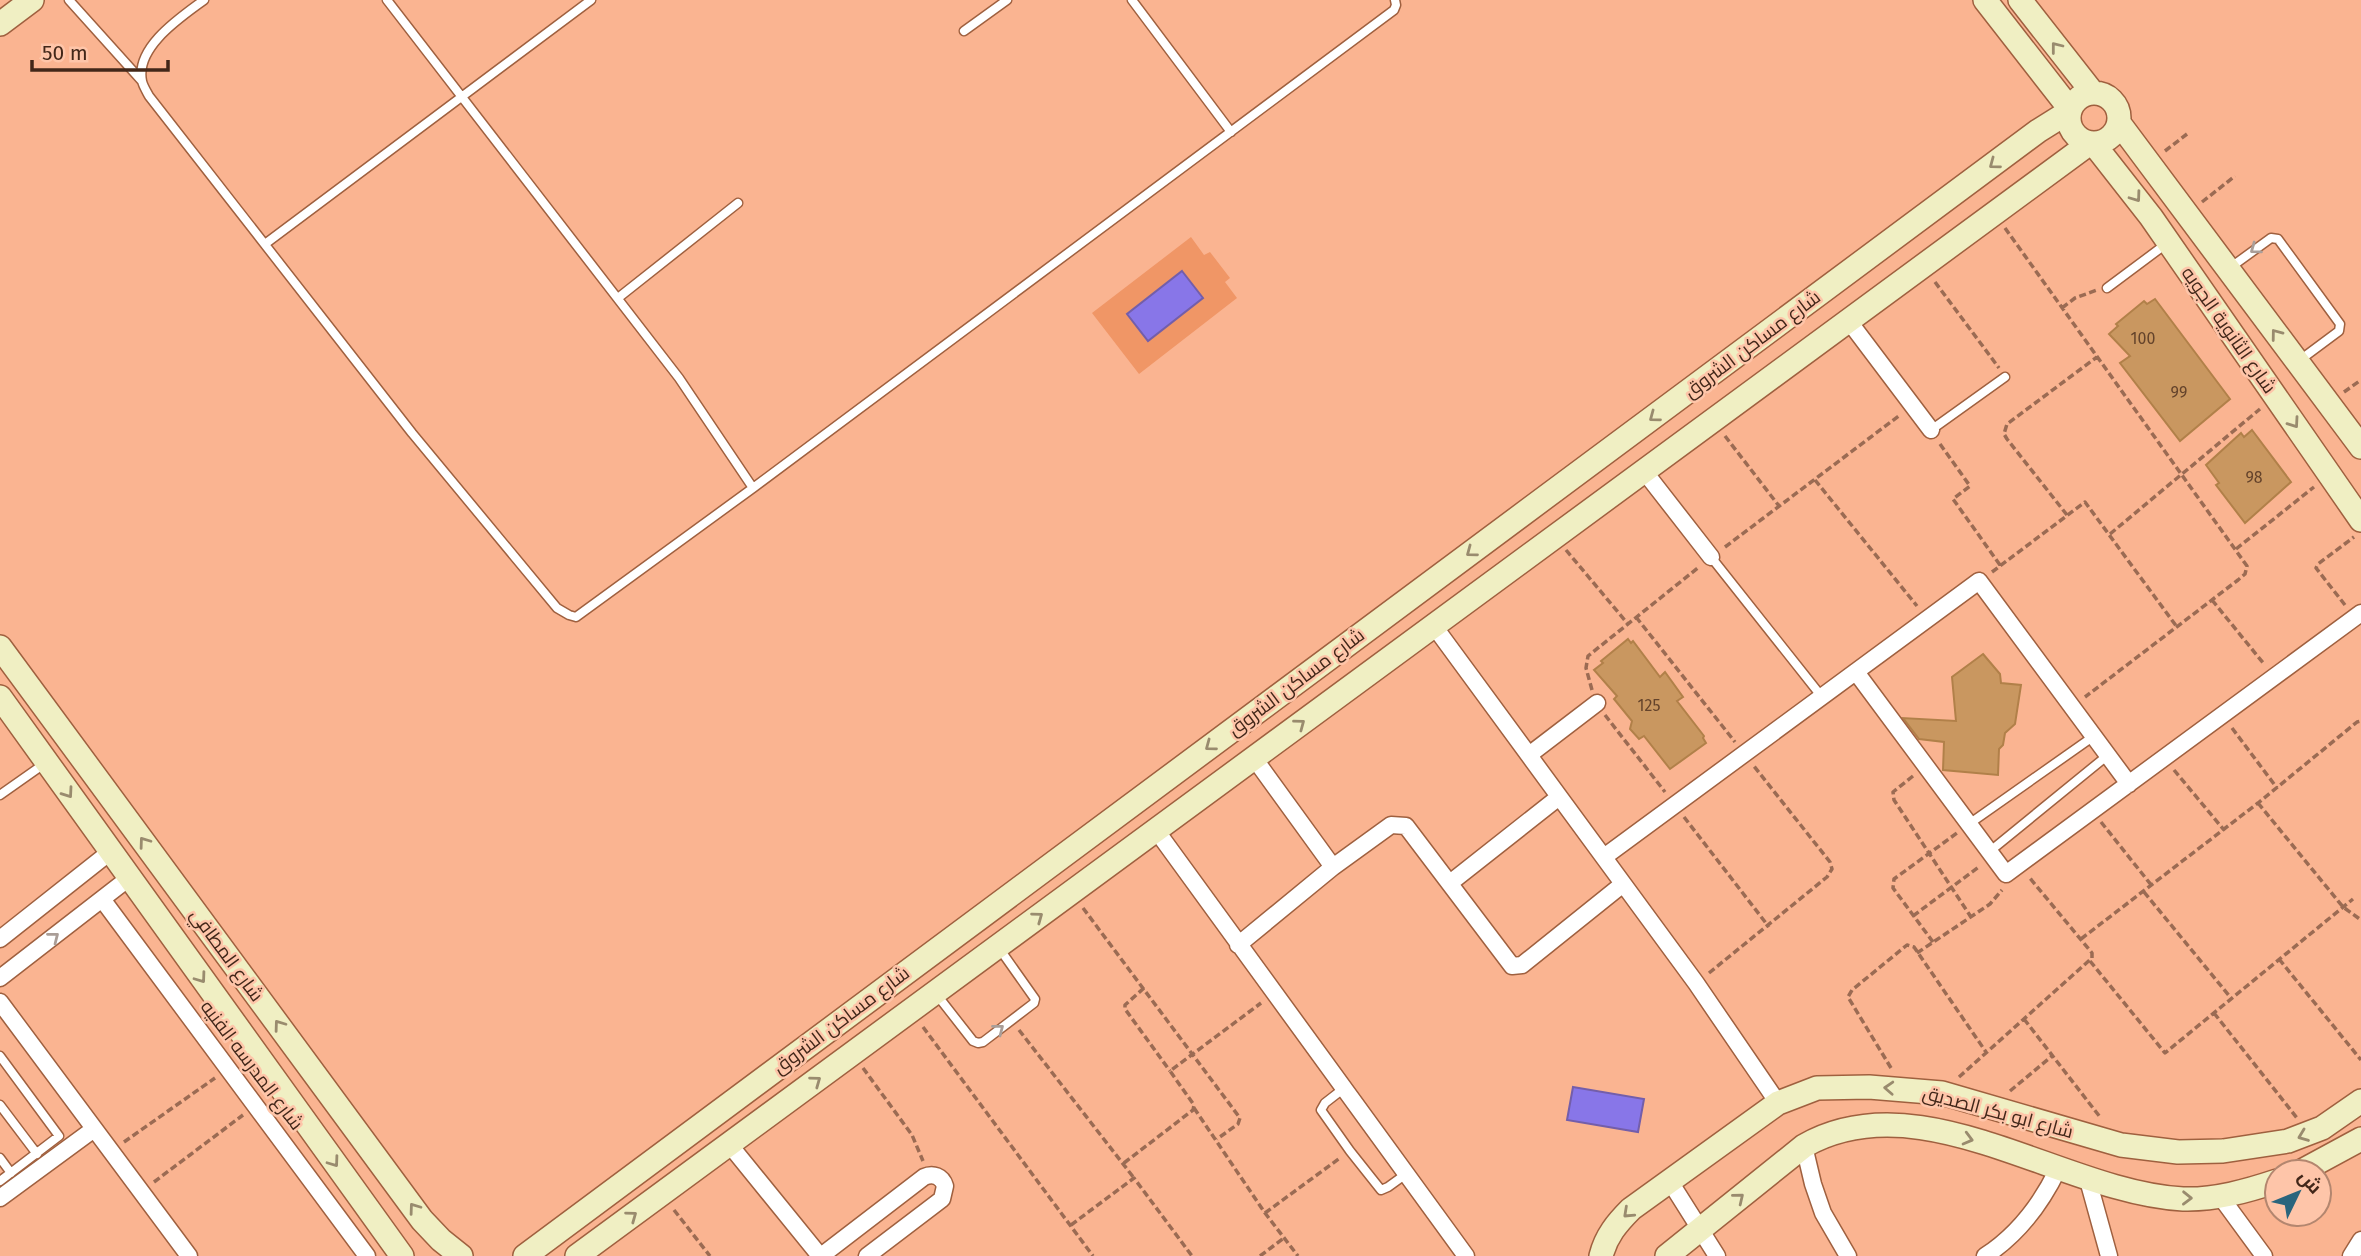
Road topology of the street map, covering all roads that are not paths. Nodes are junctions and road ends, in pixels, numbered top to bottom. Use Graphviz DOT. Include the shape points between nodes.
graph roads {
  1 [pos="32,0"];
  2 [pos="69,0"];
  3 [pos="204,0"];
  4 [pos="387,0"];
  5 [pos="590,0"];
  6 [pos="1007,0"];
  7 [pos="1132,0"];
  8 [pos="1395,0"];
  9 [pos="1985,0"];
  10 [pos="2020,0"];
  11 [pos="0,24"];
  12 [pos="964,31"];
  13 [pos="2036,68"];
  14 [pos="142,80"];
  15 [pos="2094,93"];
  16 [pos="462,96"];
  17 [pos="2070,110"];
  18 [pos="2119,123"];
  19 [pos="1231,132"];
  20 [pos="2031,137"];
  21 [pos="2092,143"];
  22 [pos="2047,174"];
  23 [pos="738,203"];
  24 [pos="2168,243"];
  25 [pos="265,244"];
  26 [pos="2228,269"];
  27 [pos="2107,288"];
  28 [pos="618,298"];
  29 [pos="1849,320"];
  30 [pos="2297,362"];
  31 [pos="2005,377"];
  32 [pos="1931,430"];
  33 [pos="2361,447"];
  34 [pos="1644,471"];
  35 [pos="753,488"];
  36 [pos="2361,520"];
  37 [pos="1711,557"];
  38 [pos="2358,615"];
  39 [pos="1434,626"];
  40 [pos="1356,637"];
  41 [pos="0,647"];
  42 [pos="1317,666"];
  43 [pos="1377,667"];
  44 [pos="1856,672"];
  45 [pos="1341,693"];
  46 [pos="1822,696"];
  47 [pos="0,697"];
  48 [pos="1597,703"];
  49 [pos="2094,736"];
  50 [pos="1529,755"];
  51 [pos="2108,755"];
  52 [pos="1254,758"];
  53 [pos="47,762"];
  54 [pos="2129,784"];
  55 [pos="0,795"];
  56 [pos="1559,797"];
  57 [pos="1969,824"];
  58 [pos="1156,831"];
  59 [pos="110,852"];
  60 [pos="1991,854"];
  61 [pos="1604,857"];
  62 [pos="1334,867"];
  63 [pos="129,878"];
  64 [pos="1450,883"];
  65 [pos="1623,884"];
  66 [pos="102,899"];
  67 [pos="0,939"];
  68 [pos="1238,945"];
  69 [pos="998,947"];
  70 [pos="0,978"];
  71 [pos="935,993"];
  72 [pos="2,1009"];
  73 [pos="0,1056"];
  74 [pos="1343,1089"];
  75 [pos="2361,1101"];
  76 [pos="1778,1103"];
  77 [pos="0,1105"];
  78 [pos="94,1129"];
  79 [pos="2361,1139"];
  80 [pos="729,1144"];
  81 [pos="1804,1146"];
  82 [pos="37,1154"];
  83 [pos="0,1158"];
  84 [pos="2326,1158"];
  85 [pos="2058,1169"];
  86 [pos="11,1173"];
  87 [pos="1406,1174"];
  88 [pos="1669,1180"];
  89 [pos="2088,1180"];
  90 [pos="0,1181"];
  91 [pos="2263,1185"];
  92 [pos="2220,1196"];
  93 [pos="0,1198"];
  94 [pos="1700,1229"];
  95 [pos="2361,1240"];
  96 [pos="437,1248"];
  97 [pos="1989,1255"];
  98 [pos="189,1256"];
  99 [pos="368,1256"];
  100 [pos="401,1256"];
  101 [pos="461,1256"];
  102 [pos="525,1256"];
  103 [pos="578,1256"];
  104 [pos="820,1256"];
  105 [pos="867,1256"];
  106 [pos="1466,1256"];
  107 [pos="1601,1256"];
  108 [pos="1667,1256"];
  109 [pos="1717,1256"];
  110 [pos="1848,1256"];
  111 [pos="2109,1256"];
  112 [pos="2264,1256"];
  113 [pos="2351,1256"];
  1 -- 11 [label="street"];
  2 -- 14 [label="lane"];
  3 -- 14 [label="lane" via="152,46"];
  4 -- 16 [label="lane"];
  5 -- 16 [label="lane"];
  6 -- 12 [label="lane"];
  7 -- 19 [label="lane"];
  8 -- 19 [label="lane" via="1394,10"];
  9 -- 13 [label="street"];
  15 -- 10 [label="street, one-way"];
  13 -- 17 [label="street"];
  13 -- 20 [label="street" via="2044,100"];
  14 -- 25 [label="lane" via="149,96"];
  15 -- 17 [label="street" via="2080,97"];
  15 -- 18 [label="street" via="2111,100"];
  16 -- 25 [label="lane"];
  16 -- 28 [label="lane"];
  17 -- 20 [label="street, شارع مساكن الشروق"];
  17 -- 21 [label="street" via="2071,129"];
  18 -- 21 [label="street" via="2110,138"];
  18 -- 26 [label="street, شارع الثانوية الجويه"];
  19 -- 35 [label="lane"];
  20 -- 22 [label="street"];
  20 -- 40 [label="street, شارع مساكن الشروق, one-way"];
  21 -- 22 [label="street, شارع مساكن الشروق"];
  21 -- 24 [label="street, شارع الثانوية الجويه, one-way"];
  22 -- 29 [label="street, شارع مساكن الشروق"];
  23 -- 28 [label="lane"];
  24 -- 27 [label="lane"];
  24 -- 36 [label="street, شارع الثانوية الجويه, one-way"];
  25 -- 35 [label="lane" via="412,433 563,613 581,615"];
  30 -- 26 [label="street, شارع الثانوية الجويه, one-way"];
  30 -- 26 [label="lane, one-way" via="2340,327 2278,239 2271,238"];
  28 -- 35 [label="lane"];
  29 -- 32 [label="street"];
  29 -- 34 [label="street, شارع مساكن الشروق"];
  30 -- 33 [label="street, شارع الثانوية الجويه"];
  31 -- 32 [label="lane"];
  34 -- 37 [label="street"];
  34 -- 39 [label="street, شارع مساكن الشروق"];
  37 -- 46 [label="lane"];
  38 -- 54 [label="street"];
  39 -- 43 [label="street, شارع مساكن الشروق"];
  39 -- 50 [label="street"];
  40 -- 42 [label="street, شارع مساكن الشروق"];
  40 -- 43 [label="street" via="1365,662"];
  96 -- 41 [label="street, شارع المطافي, one-way" via="422,1220"];
  42 -- 45 [label="street" via="1337,673"];
  42 -- 102 [label="street, شارع مساكن الشروق, one-way"];
  43 -- 45 [label="street, شارع مساكن الشروق"];
  44 -- 46 [label="street"];
  44 -- 49 [label="street" via="1979,581"];
  44 -- 57 [label="street"];
  52 -- 45 [label="street, شارع مساكن الشروق, one-way"];
  46 -- 61 [label="street"];
  47 -- 53 [label="street, شارع المطافي"];
  48 -- 50 [label="street"];
  49 -- 51 [label="street"];
  49 -- 57 [label="lane"];
  50 -- 56 [label="street"];
  51 -- 54 [label="street"];
  51 -- 60 [label="lane"];
  52 -- 58 [label="street, شارع مساكن الشروق"];
  52 -- 62 [label="street"];
  53 -- 55 [label="lane"];
  53 -- 59 [label="street, شارع المطافي, one-way"];
  54 -- 60 [label="street" via="2012,869"];
  56 -- 61 [label="street"];
  56 -- 64 [label="street"];
  57 -- 60 [label="street"];
  58 -- 68 [label="street"];
  69 -- 58 [label="street, شارع مساكن الشروق, one-way"];
  59 -- 63 [label="street, شارع المطافي"];
  59 -- 67 [label="street"];
  61 -- 65 [label="street"];
  62 -- 64 [label="street" via="1398,824 1412,831"];
  62 -- 68 [label="street"];
  63 -- 66 [label="street"];
  63 -- 100 [label="street, شارع المطافي, one-way"];
  64 -- 65 [label="street" via="1515,967"];
  65 -- 76 [label="street"];
  70 -- 66 [label="street, one-way"];
  66 -- 99 [label="street, شارع المدرسه الفنيه"];
  68 -- 74 [label="street"];
  69 -- 71 [label="street, شارع مساكن الشروق"];
  71 -- 69 [label="lane, one-way" via="975,1042 983,1042 1034,1003 1035,997"];
  80 -- 71 [label="street, شارع مساكن الشروق, one-way"];
  72 -- 78 [label="street"];
  73 -- 82 [label="lane" via="58,1133"];
  74 -- 87 [label="street"];
  74 -- 87 [label="lane" via="1321,1110 1350,1151 1381,1190"];
  75 -- 76 [label="street, شارع ابو بكر الصديق, one-way" via="2322,1128 2288,1142 2224,1152 2121,1145 1942,1093 1901,1088 1816,1088"];
  76 -- 88 [label="street, شارع ابو بكر الصديق"];
  77 -- 82 [label="lane"];
  78 -- 93 [label="street"];
  78 -- 98 [label="street"];
  79 -- 84 [label="street"];
  103 -- 80 [label="street, شارع مساكن الشروق, one-way"];
  80 -- 104 [label="street"];
  81 -- 85 [label="street, شارع ابو بكر الصديق, one-way" via="1844,1130 1902,1126 1931,1129"];
  94 -- 81 [label="street, شارع ابو بكر الصديق, one-way"];
  81 -- 110 [label="street" via="1823,1213"];
  82 -- 86 [label="lane"];
  83 -- 86 [label="lane"];
  85 -- 89 [label="street, شارع ابو بكر الصديق"];
  85 -- 97 [label="street" via="2037,1207"];
  86 -- 90 [label="lane"];
  87 -- 106 [label="street"];
  88 -- 94 [label="street"];
  88 -- 107 [label="street, شارع ابو بكر الصديق, one-way" via="1616,1225"];
  89 -- 92 [label="street, شارع ابو بكر الصديق, one-way" via="2184,1199"];
  89 -- 111 [label="street"];
  91 -- 92 [label="street, شارع ابو بكر الصديق"];
  92 -- 112 [label="street"];
  94 -- 108 [label="street, شارع ابو بكر الصديق"];
  94 -- 109 [label="street"];
  95 -- 113 [label="street"];
  96 -- 101 [label="street, شارع المطافي"];
  104 -- 105 [label="street" via="924,1177 932,1175 944,1182 942,1199"];
}
